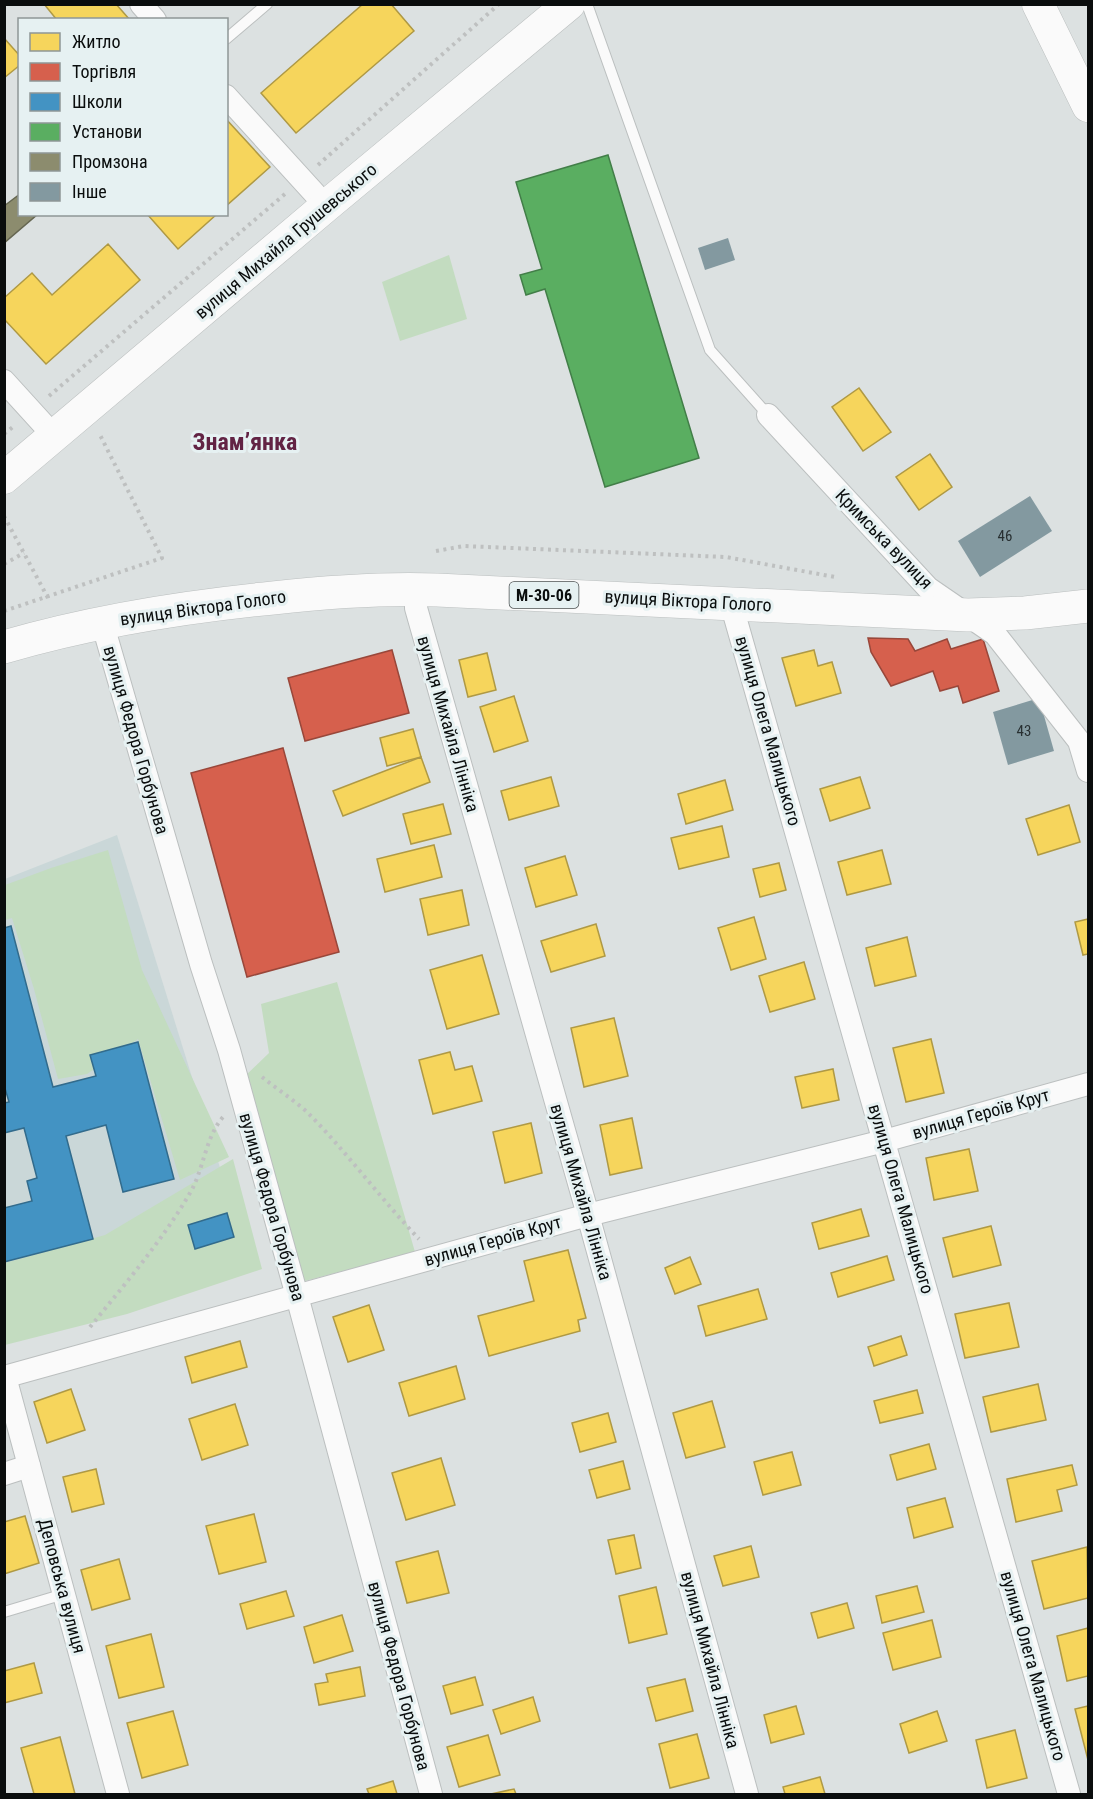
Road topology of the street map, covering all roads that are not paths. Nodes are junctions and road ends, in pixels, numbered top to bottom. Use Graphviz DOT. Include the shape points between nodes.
graph roads {
  1 [pos="141,4"];
  2 [pos="267,4"];
  3 [pos="569,4"];
  4 [pos="587,4"];
  5 [pos="1038,4"];
  6 [pos="154,18"];
  7 [pos="228,37"];
  8 [pos="228,98"];
  9 [pos="1089,106"];
  10 [pos="326,206"];
  11 [pos="4,381"];
  12 [pos="768,415"];
  13 [pos="54,436"];
  14 [pos="4,478"];
  15 [pos="416,589"];
  16 [pos="731,603"];
  17 [pos="1089,606"];
  18 [pos="968,615"];
  19 [pos="102,622"];
  20 [pos="4,647"];
  21 [pos="1089,771"];
  22 [pos="1089,1084"];
  23 [pos="884,1141"];
  24 [pos="588,1215"];
  25 [pos="297,1296"];
  26 [pos="5,1377"];
  27 [pos="29,1466"];
  28 [pos="4,1474"];
  29 [pos="64,1594"];
  30 [pos="4,1612"];
  31 [pos="118,1794"];
  32 [pos="431,1794"];
  33 [pos="747,1794"];
  34 [pos="1069,1794"];
  1 -- 6 [label="street"];
  2 -- 7 [label="lane"];
  3 -- 10 [label="main road, вулиця Михайла Грушевського"];
  4 -- 12 [label="lane" via="710,350"];
  5 -- 9 [label="main road"];
  8 -- 10 [label="street"];
  10 -- 13 [label="main road, вулиця Михайла Грушевського"];
  11 -- 13 [label="street"];
  12 -- 18 [label="street, Кримська вулиця" via="928,588"];
  13 -- 14 [label="main road, вулиця Михайла Грушевського"];
  15 -- 16 [label="main road, вулиця Віктора Голого / М-30-06"];
  15 -- 19 [label="main road, вулиця Віктора Голого / М-30-06" via="361,590 225,603"];
  15 -- 24 [label="street, вулиця Михайла Лінніка" via="416,608"];
  16 -- 18 [label="main road, вулиця Віктора Голого / М-30-06"];
  16 -- 23 [label="street, вулиця Олега Малицького"];
  17 -- 18 [label="main road, вулиця Віктора Голого / М-30-06"];
  18 -- 21 [label="street, Кримська вулиця" via="995,634 1079,741"];
  19 -- 20 [label="main road, вулиця Віктора Голого / М-30-06"];
  19 -- 25 [label="street, вулиця Федора Горбунова" via="229,1050"];
  22 -- 23 [label="street, вулиця Героїв Крут"];
  23 -- 24 [label="street, вулиця Героїв Крут"];
  23 -- 34 [label="street, вулиця Олега Малицького"];
  24 -- 25 [label="street, вулиця Героїв Крут"];
  24 -- 33 [label="street, вулиця Михайла Лінніка"];
  25 -- 26 [label="street, вулиця Героїв Крут"];
  25 -- 32 [label="street, вулиця Федора Горбунова"];
  26 -- 27 [label="street, Деповська вулиця"];
  27 -- 28 [label="street"];
  27 -- 29 [label="street, Деповська вулиця"];
  29 -- 30 [label="lane"];
  29 -- 31 [label="street, Деповська вулиця"];
}
